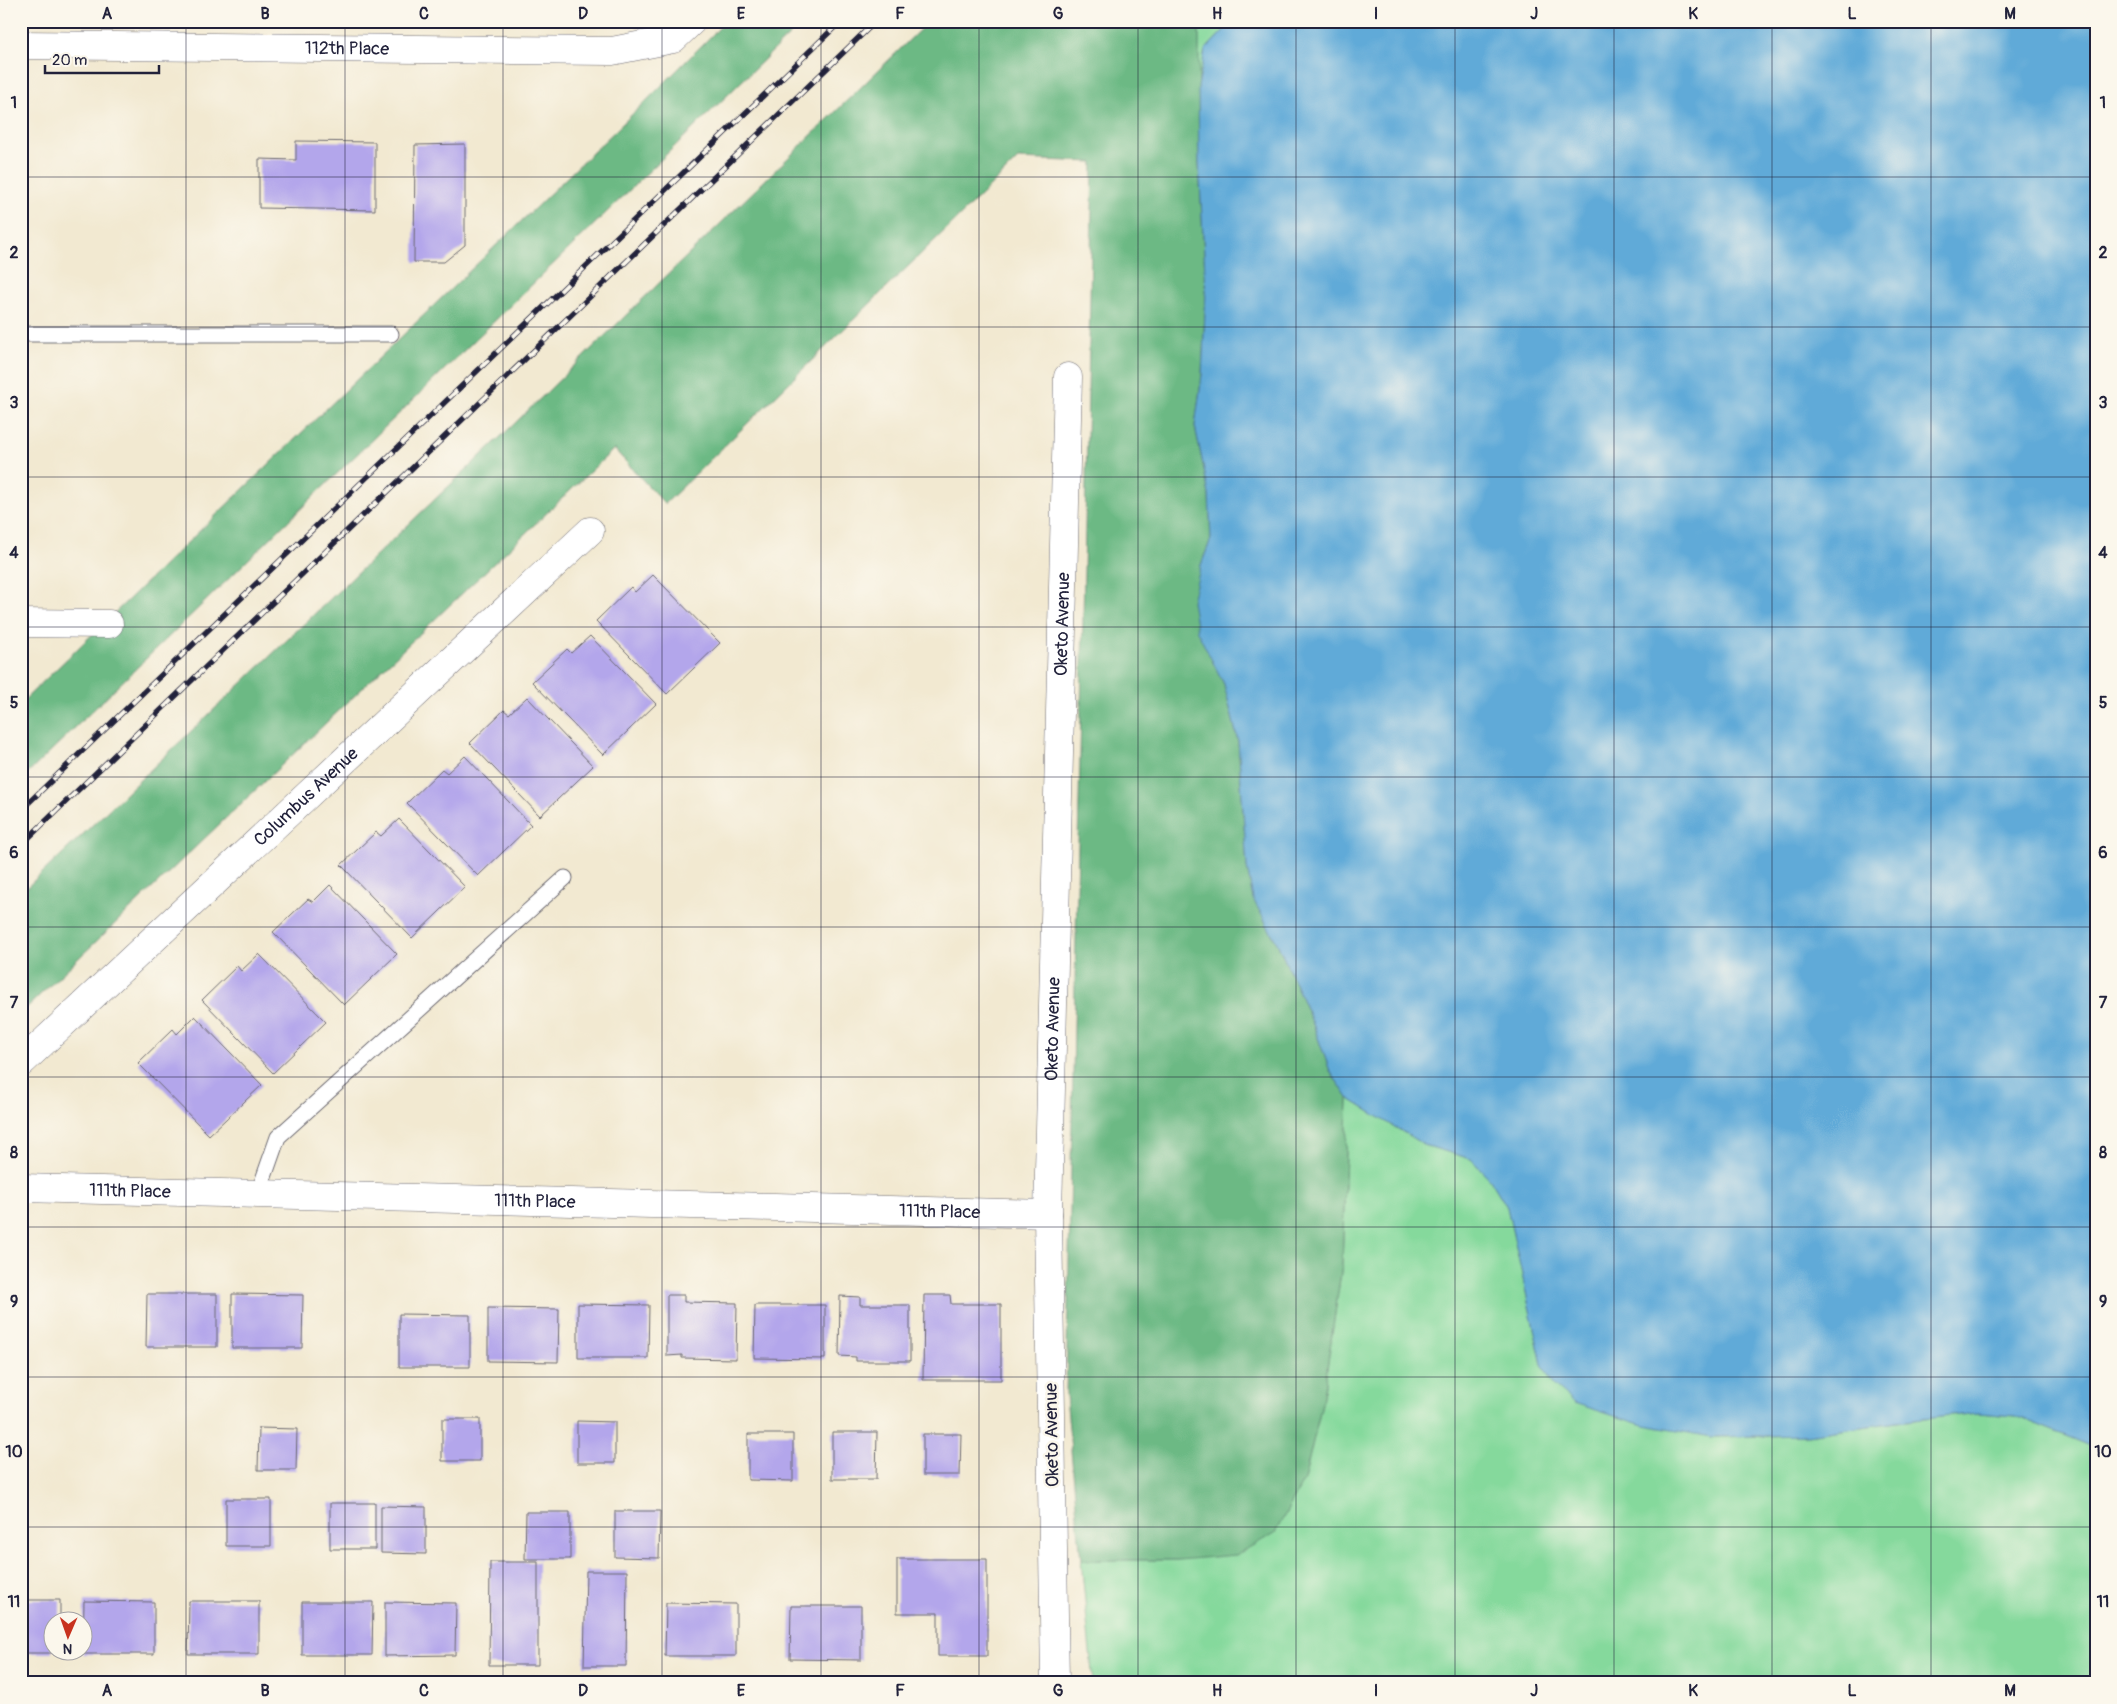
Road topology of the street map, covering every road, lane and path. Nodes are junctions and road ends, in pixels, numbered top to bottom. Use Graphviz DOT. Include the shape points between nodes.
graph roads {
  1 [pos="682,30"];
  2 [pos="21,45"];
  3 [pos="21,334"];
  4 [pos="391,334"];
  5 [pos="1068,377"];
  6 [pos="590,531"];
  7 [pos="21,623"];
  8 [pos="109,624"];
  9 [pos="565,878"];
  10 [pos="21,1063"];
  11 [pos="21,1188"];
  12 [pos="258,1194"];
  13 [pos="1048,1214"];
  14 [pos="1055,1683"];
  1 -- 2 [label="street, 112th Place" via="612,51"];
  3 -- 4 [label="lane"];
  5 -- 13 [label="street, Oketo Avenue"];
  6 -- 10 [label="street, Columbus Avenue"];
  7 -- 8 [label="street"];
  9 -- 12 [label="lane" via="278,1137"];
  11 -- 12 [label="street, 111th Place"];
  12 -- 13 [label="street, 111th Place"];
  13 -- 14 [label="street, Oketo Avenue"];
}
